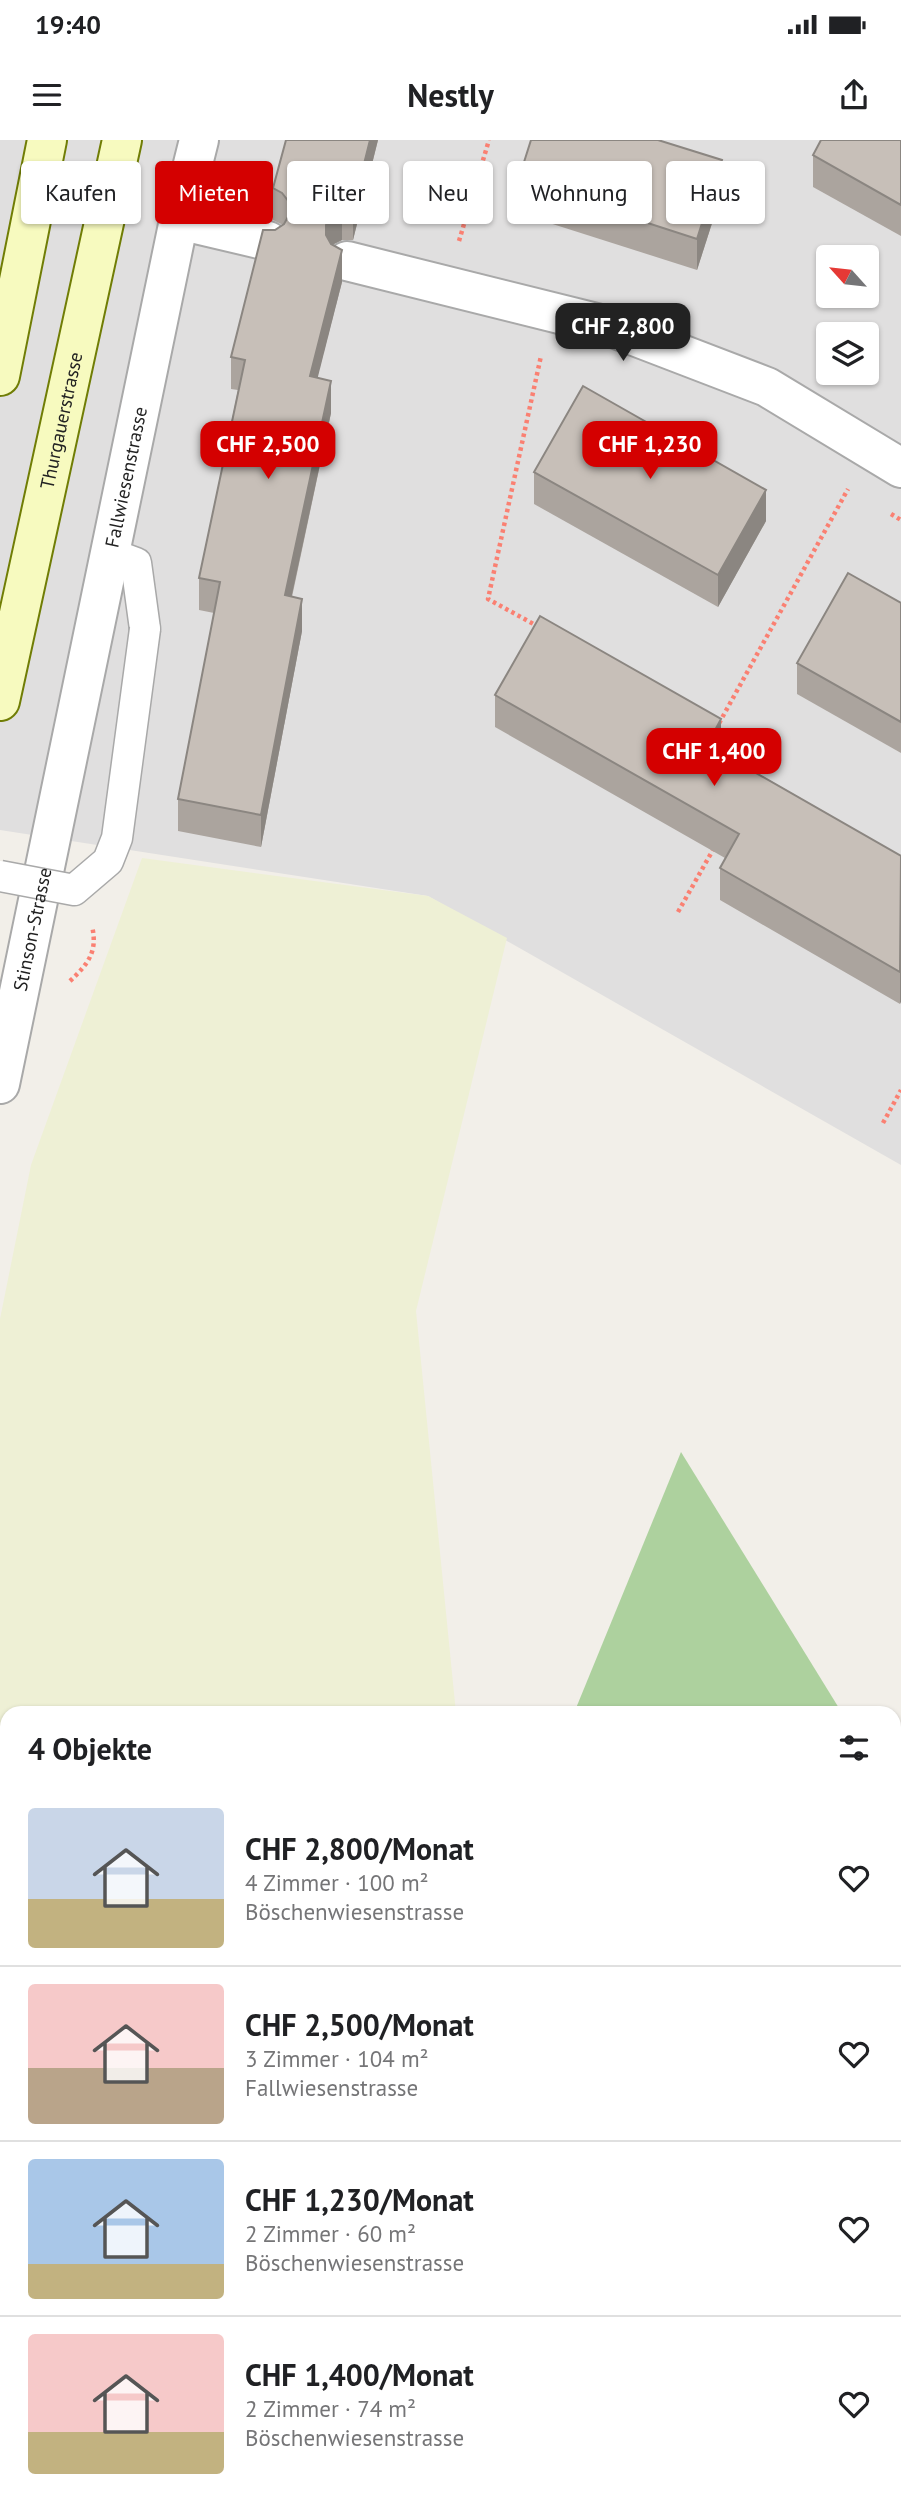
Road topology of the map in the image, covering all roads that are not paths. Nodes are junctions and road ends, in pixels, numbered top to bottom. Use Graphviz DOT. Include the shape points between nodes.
graph roads {
  1 [pos="47,140"];
  2 [pos="122,140"];
  3 [pos="199,140"];
  4 [pos="194,161"];
  5 [pos="178,224"];
  6 [pos="195,224"];
  7 [pos="268,242"];
  8 [pos="347,261"];
  9 [pos="0,376"];
  10 [pos="886,458"];
  11 [pos="109,553"];
  12 [pos="0,701"];
  13 [pos="55,816"];
  14 [pos="0,876"];
  15 [pos="0,1084"];
  1 -- 9 [label="main road"];
  2 -- 12 [label="main road, Thurgauerstrasse"];
  3 -- 4 [label="street, Fallwiesenstrasse"];
  5 -- 11 [label="street, Fallwiesenstrasse"];
  6 -- 7 [label="street"];
  8 -- 10 [label="street" via="608,326 767,387"];
  11 -- 13 [label="street, Fallwiesenstrasse"];
  11 -- 14 [label="lane, bridge" via="136,563 145,629 117,838 108,861 74,890"];
  13 -- 15 [label="street, Stinson-Strasse"];
}
